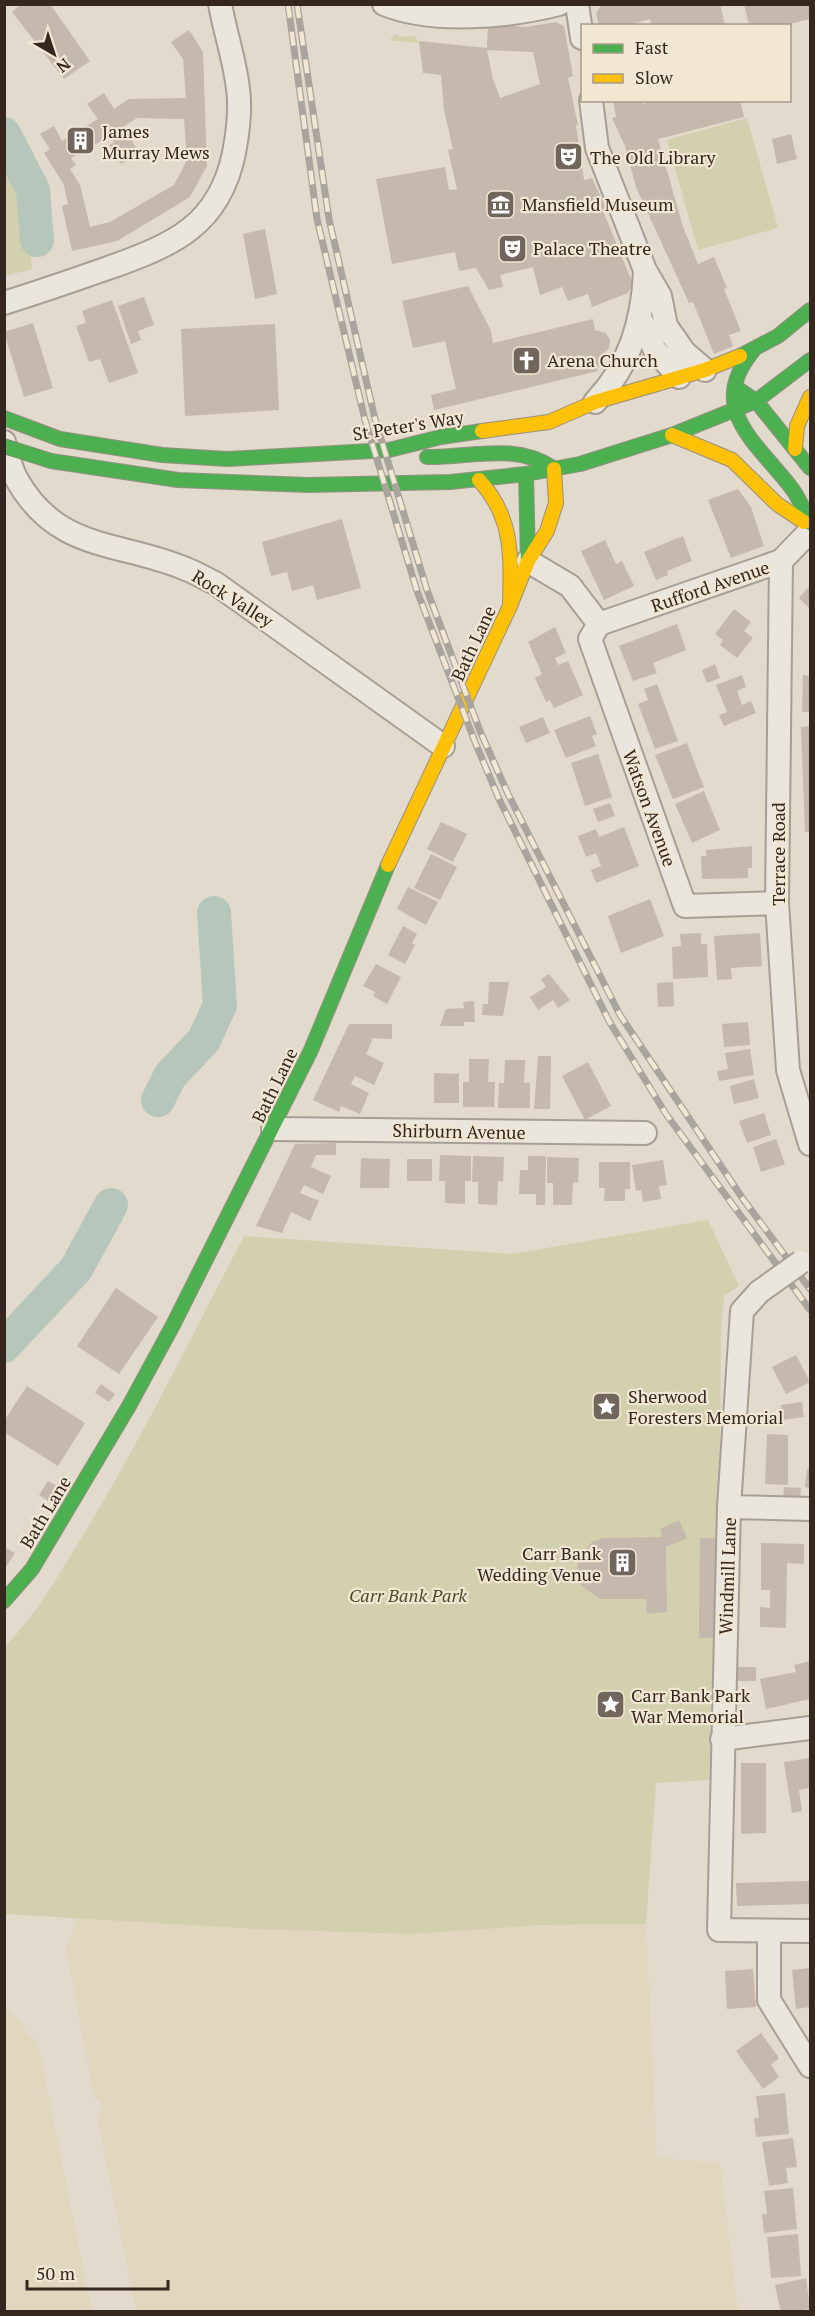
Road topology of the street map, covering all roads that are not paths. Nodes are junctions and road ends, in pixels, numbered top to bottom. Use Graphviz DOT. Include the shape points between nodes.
graph roads {
  1 [pos="220,4"];
  2 [pos="559,4"];
  3 [pos="577,4"];
  4 [pos="394,6"];
  5 [pos="581,31"];
  6 [pos="591,102"];
  7 [pos="645,270"];
  8 [pos="4,303"];
  9 [pos="810,310"];
  10 [pos="641,320"];
  11 [pos="753,351"];
  12 [pos="810,360"];
  13 [pos="693,378"];
  14 [pos="724,392"];
  15 [pos="810,396"];
  16 [pos="756,401"];
  17 [pos="595,402"];
  18 [pos="736,410"];
  19 [pos="4,418"];
  20 [pos="549,422"];
  21 [pos="580,423"];
  22 [pos="672,435"];
  23 [pos="4,444"];
  24 [pos="533,444"];
  25 [pos="795,449"];
  26 [pos="390,450"];
  27 [pos="810,468"];
  28 [pos="554,469"];
  29 [pos="526,474"];
  30 [pos="479,480"];
  31 [pos="810,527"];
  32 [pos="528,561"];
  33 [pos="781,561"];
  34 [pos="510,606"];
  35 [pos="599,624"];
  36 [pos="443,746"];
  37 [pos="777,903"];
  38 [pos="273,1129"];
  39 [pos="645,1133"];
  40 [pos="810,1144"];
  41 [pos="806,1259"];
  42 [pos="729,1506"];
  43 [pos="810,1509"];
  44 [pos="4,1601"];
  45 [pos="810,1728"];
  46 [pos="722,1739"];
  47 [pos="769,1931"];
  48 [pos="810,1931"];
  49 [pos="810,2066"];
  1 -- 8 [label="street" via="238,88 239,116 231,166 220,195 206,216 159,250"];
  2 -- 4 [label="street" via="464,16 415,15"];
  3 -- 5 [label="street"];
  6 -- 7 [label="street" via="597,148"];
  7 -- 10 [label="street"];
  7 -- 13 [label="street" via="660,296 666,326 685,353"];
  9 -- 11 [label="main road, St Peter's Way"];
  10 -- 13 [label="street" via="658,356"];
  10 -- 17 [label="street" via="626,358 608,389"];
  11 -- 13 [label="main road, St Peter's Way"];
  11 -- 14 [label="main road"];
  12 -- 16 [label="main road"];
  13 -- 14 [label="main road"];
  13 -- 17 [label="main road, St Peter's Way"];
  14 -- 16 [label="main road" via="744,392"];
  14 -- 18 [label="main road"];
  15 -- 25 [label="main road" via="797,426"];
  16 -- 18 [label="main road"];
  16 -- 25 [label="main road"];
  17 -- 20 [label="main road, St Peter's Way"];
  18 -- 22 [label="main road"];
  18 -- 31 [label="main road" via="752,441 792,488"];
  19 -- 26 [label="main road, St Peter's Way" via="60,439 162,455 227,459"];
  20 -- 21 [label="main road"];
  20 -- 24 [label="main road"];
  20 -- 26 [label="main road, St Peter's Way" via="441,437"];
  22 -- 28 [label="main road" via="580,465"];
  22 -- 31 [label="main road" via="732,460 777,504"];
  23 -- 30 [label="main road, bridge" via="51,461 178,480 309,485"];
  23 -- 36 [label="street, Rock Valley" via="15,476 35,506 63,528 97,545 181,566 215,583"];
  24 -- 26 [label="main road" via="429,458"];
  24 -- 28 [label="main road"];
  24 -- 29 [label="main road, Bath Lane"];
  25 -- 27 [label="main road"];
  28 -- 29 [label="main road"];
  28 -- 32 [label="main road, Bath Lane" via="556,503 547,531"];
  29 -- 30 [label="main road"];
  29 -- 32 [label="main road, Bath Lane"];
  30 -- 34 [label="main road" via="498,501 510,541"];
  31 -- 33 [label="street, Rufford Avenue"];
  32 -- 34 [label="main road, Bath Lane"];
  32 -- 35 [label="street" via="570,586"];
  33 -- 35 [label="street, Rufford Avenue"];
  33 -- 37 [label="street, Terrace Road"];
  34 -- 36 [label="main road, Bath Lane"];
  35 -- 37 [label="street, Watson Avenue" via="590,639 685,906"];
  36 -- 38 [label="main road, Bath Lane" via="370,903 311,1050"];
  37 -- 40 [label="street, Terrace Road" via="788,1070"];
  38 -- 39 [label="street, Shirburn Avenue"];
  38 -- 44 [label="main road, Bath Lane" via="129,1406 32,1569"];
  41 -- 42 [label="street, Windmill Lane, bridge" via="759,1292 742,1311"];
  42 -- 43 [label="street"];
  42 -- 46 [label="street, Windmill Lane"];
  45 -- 46 [label="street"];
  46 -- 47 [label="street, Windmill Lane" via="719,1930"];
  47 -- 48 [label="street"];
  47 -- 49 [label="street" via="769,2000"];
}
